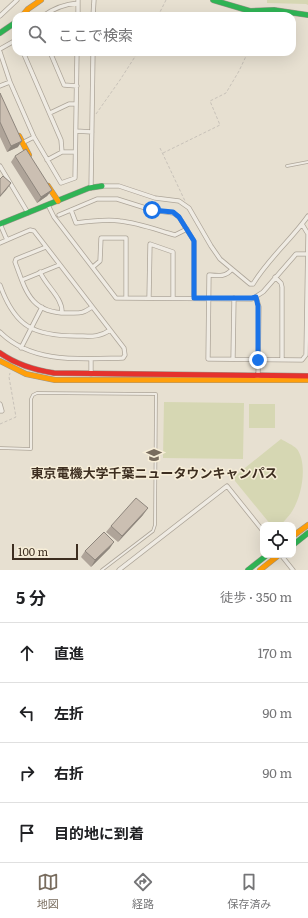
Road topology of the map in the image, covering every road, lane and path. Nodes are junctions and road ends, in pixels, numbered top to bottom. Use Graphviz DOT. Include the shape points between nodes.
graph roads {
  1 [pos="17,0"];
  2 [pos="41,0"];
  3 [pos="94,0"];
  4 [pos="166,0"];
  5 [pos="213,0"];
  6 [pos="78,1"];
  7 [pos="13,2"];
  8 [pos="25,12"];
  9 [pos="50,12"];
  10 [pos="78,12"];
  11 [pos="94,12"];
  12 [pos="160,12"];
  13 [pos="288,12"];
  14 [pos="296,13"];
  15 [pos="308,15"];
  16 [pos="0,16"];
  17 [pos="12,24"];
  18 [pos="0,32"];
  19 [pos="12,42"];
  20 [pos="0,49"];
  21 [pos="0,52"];
  22 [pos="25,56"];
  23 [pos="52,56"];
  24 [pos="77,56"];
  25 [pos="93,56"];
  26 [pos="135,56"];
  27 [pos="246,56"];
  28 [pos="10,82"];
  29 [pos="0,86"];
  30 [pos="76,86"];
  31 [pos="76,104"];
  32 [pos="50,113"];
  33 [pos="92,120"];
  34 [pos="15,129"];
  35 [pos="76,131"];
  36 [pos="92,132"];
  37 [pos="34,137"];
  38 [pos="22,143"];
  39 [pos="160,148"];
  40 [pos="62,152"];
  41 [pos="75,152"];
  42 [pos="163,153"];
  43 [pos="30,157"];
  44 [pos="47,160"];
  45 [pos="308,162"];
  46 [pos="0,166"];
  47 [pos="287,166"];
  48 [pos="44,180"];
  49 [pos="102,186"];
  50 [pos="91,188"];
  51 [pos="58,201"];
  52 [pos="48,205"];
  53 [pos="189,208"];
  54 [pos="71,210"];
  55 [pos="28,213"];
  56 [pos="59,215"];
  57 [pos="308,216"];
  58 [pos="0,224"];
  59 [pos="302,224"];
  60 [pos="187,229"];
  61 [pos="7,240"];
  62 [pos="0,243"];
  63 [pos="46,247"];
  64 [pos="308,254"];
  65 [pos="59,264"];
  66 [pos="93,268"];
  67 [pos="232,269"];
  68 [pos="40,272"];
  69 [pos="275,277"];
  70 [pos="22,280"];
  71 [pos="0,285"];
  72 [pos="256,297"];
  73 [pos="126,298"];
  74 [pos="149,298"];
  75 [pos="173,298"];
  76 [pos="194,298"];
  77 [pos="209,298"];
  78 [pos="234,298"];
  79 [pos="42,307"];
  80 [pos="92,308"];
  81 [pos="62,313"];
  82 [pos="32,328"];
  83 [pos="110,330"];
  84 [pos="0,332"];
  85 [pos="22,348"];
  86 [pos="0,353"];
  87 [pos="91,359"];
  88 [pos="233,359"];
  89 [pos="258,360"];
  90 [pos="282,360"];
  91 [pos="0,361"];
  92 [pos="10,373"];
  93 [pos="91,374"];
  94 [pos="308,376"];
  95 [pos="258,378"];
  96 [pos="308,380"];
  97 [pos="0,404"];
  98 [pos="0,412"];
  99 [pos="0,424"];
  100 [pos="0,448"];
  101 [pos="308,525"];
  102 [pos="260,527"];
  103 [pos="308,533"];
  104 [pos="296,534"];
  105 [pos="296,542"];
  106 [pos="263,558"];
  107 [pos="276,558"];
  108 [pos="283,558"];
  109 [pos="102,570"];
  110 [pos="119,570"];
  111 [pos="248,570"];
  112 [pos="260,570"];
  113 [pos="293,570"];
  1 -- 7 [label="street"];
  2 -- 8 [label="street"];
  3 -- 11 [label="street"];
  4 -- 12 [label="path"];
  5 -- 13 [label="street" via="250,11"];
  6 -- 9 [label="street"];
  6 -- 10 [label="street"];
  7 -- 16 [label="street"];
  14 -- 15 [label="street"];
  17 -- 18 [label="street"];
  19 -- 20 [label="street"];
  21 -- 28 [label="street"];
  22 -- 32 [label="street"];
  23 -- 30 [label="street" via="64,85"];
  24 -- 30 [label="street"];
  25 -- 33 [label="street"];
  26 -- 33 [label="path"];
  27 -- 42 [label="path" via="226,93 210,101 220,125"];
  28 -- 29 [label="street"];
  28 -- 37 [label="street"];
  30 -- 31 [label="street"];
  31 -- 32 [label="street" via="69,104"];
  31 -- 35 [label="street"];
  32 -- 40 [label="street" via="61,140"];
  33 -- 36 [label="street"];
  34 -- 38 [label="street"];
  35 -- 36 [label="street"];
  35 -- 41 [label="street"];
  36 -- 50 [label="street"];
  37 -- 38 [label="street"];
  37 -- 44 [label="street"];
  38 -- 43 [label="street"];
  39 -- 42 [label="path"];
  40 -- 41 [label="street"];
  40 -- 44 [label="street"];
  41 -- 44 [label="street" via="75,178 62,184"];
  42 -- 53 [label="path"];
  45 -- 47 [label="lane"];
  46 -- 55 [label="street"];
  48 -- 51 [label="street"];
  49 -- 50 [label="street"];
  49 -- 53 [label="street" via="119,186 155,198 179,201"];
  50 -- 51 [label="street"];
  51 -- 52 [label="street"];
  52 -- 55 [label="street"];
  52 -- 66 [label="street" via="54,217"];
  53 -- 67 [label="street" via="220,259"];
  54 -- 56 [label="street"];
  54 -- 60 [label="street" via="97,199 117,199 152,210 173,212"];
  54 -- 60 [label="street" via="76,223 119,221 175,235"];
  55 -- 58 [label="street"];
  57 -- 59 [label="street"];
  58 -- 61 [label="street"];
  59 -- 64 [label="street" via="308,234"];
  59 -- 67 [label="street" via="252,284 248,284"];
  60 -- 76 [label="street" via="194,241"];
  61 -- 62 [label="street"];
  61 -- 63 [label="street" via="30,230 34,231"];
  63 -- 65 [label="street"];
  63 -- 70 [label="street" via="16,260"];
  64 -- 69 [label="street" via="296,254"];
  64 -- 90 [label="street" via="306,355 302,360"];
  65 -- 68 [label="street"];
  65 -- 80 [label="street"];
  66 -- 73 [label="street" via="116,298"];
  66 -- 73 [label="street" via="100,261 101,238 126,238"];
  67 -- 77 [label="street" via="224,276 209,276"];
  68 -- 70 [label="street"];
  68 -- 81 [label="street" via="62,306"];
  69 -- 72 [label="street"];
  69 -- 90 [label="street" via="282,287"];
  70 -- 79 [label="street" via="29,296"];
  71 -- 82 [label="street" via="14,313"];
  72 -- 78 [label="street"];
  72 -- 89 [label="street"];
  73 -- 74 [label="street"];
  74 -- 75 [label="street"];
  74 -- 75 [label="street" via="150,244 173,252"];
  75 -- 76 [label="street"];
  76 -- 77 [label="street"];
  77 -- 78 [label="street"];
  77 -- 88 [label="street" via="208,359"];
  78 -- 88 [label="street"];
  79 -- 81 [label="street"];
  79 -- 82 [label="street"];
  80 -- 81 [label="street" via="84,313"];
  80 -- 83 [label="street"];
  82 -- 83 [label="street" via="58,336 101,336"];
  82 -- 85 [label="street"];
  83 -- 87 [label="street" via="124,348 125,355 123,358"];
  84 -- 85 [label="street"];
  85 -- 87 [label="street" via="47,357"];
  86 -- 93 [label="street" via="22,366 39,371"];
  87 -- 93 [label="street"];
  88 -- 89 [label="street"];
  89 -- 90 [label="street"];
  89 -- 95 [label="street"];
  91 -- 95 [label="street" via="27,374 55,380"];
  92 -- 99 [label="path" via="16,417"];
  93 -- 95 [label="street"];
  94 -- 95 [label="street"];
  95 -- 96 [label="street"];
  97 -- 98 [label="street"];
  100 -- 109 [label="lane" via="31,449 31,399 37,393 156,394 155,525 153,530"];
  101 -- 104 [label="street"];
  102 -- 110 [label="street" via="227,486"];
  103 -- 105 [label="street"];
  106 -- 111 [label="street"];
  107 -- 112 [label="street"];
  108 -- 113 [label="street"];
}
